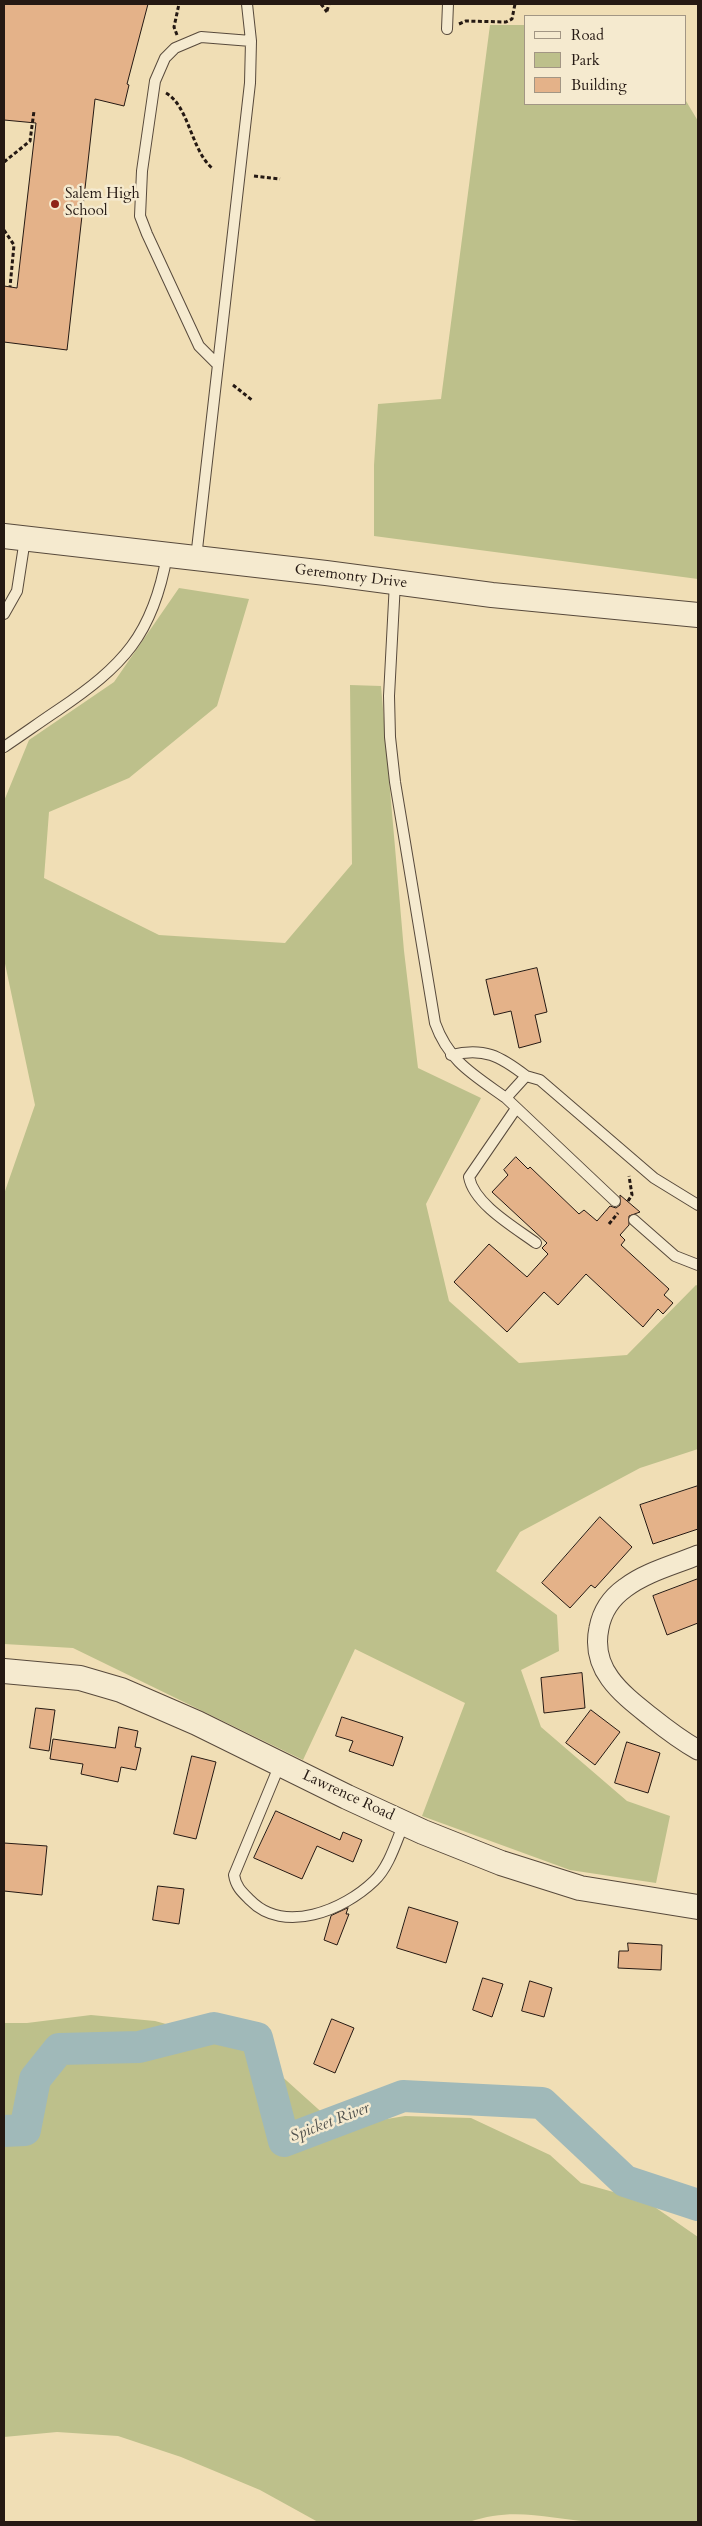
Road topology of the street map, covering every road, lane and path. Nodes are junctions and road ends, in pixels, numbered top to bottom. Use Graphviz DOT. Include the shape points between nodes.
graph roads {
  1 [pos="179,4"];
  2 [pos="247,4"];
  3 [pos="321,4"];
  4 [pos="329,4"];
  5 [pos="448,4"];
  6 [pos="515,4"];
  7 [pos="447,29"];
  8 [pos="251,41"];
  9 [pos="181,45"];
  10 [pos="154,88"];
  11 [pos="34,111"];
  12 [pos="4,162"];
  13 [pos="212,168"];
  14 [pos="254,176"];
  15 [pos="280,179"];
  16 [pos="4,230"];
  17 [pos="10,287"];
  18 [pos="217,364"];
  19 [pos="233,385"];
  20 [pos="252,400"];
  21 [pos="14,538"];
  22 [pos="167,555"];
  23 [pos="196,559"];
  24 [pos="394,582"];
  25 [pos="4,614"];
  26 [pos="698,616"];
  27 [pos="4,747"];
  28 [pos="451,1055"];
  29 [pos="526,1076"];
  30 [pos="506,1098"];
  31 [pos="515,1110"];
  32 [pos="615,1201"];
  33 [pos="698,1205"];
  34 [pos="634,1220"];
  35 [pos="536,1243"];
  36 [pos="698,1265"];
  37 [pos="698,1556"];
  38 [pos="4,1670"];
  39 [pos="698,1750"];
  40 [pos="280,1764"];
  41 [pos="404,1823"];
  42 [pos="698,1907"];
  1 -- 9 [label="path" via="174,27"];
  2 -- 8 [label="lane"];
  3 -- 4 [label="path" via="327,12"];
  5 -- 7 [label="lane"];
  6 -- 7 [label="path" via="512,19 506,22 466,21"];
  8 -- 9 [label="lane" via="201,37"];
  8 -- 18 [label="lane" via="250,83"];
  9 -- 10 [label="lane" via="165,58"];
  10 -- 13 [label="path" via="171,95 202,156"];
  10 -- 18 [label="lane" via="142,171 140,216 199,346"];
  11 -- 12 [label="path" via="30,141"];
  14 -- 15 [label="path"];
  16 -- 17 [label="path" via="14,245"];
  18 -- 23 [label="lane"];
  19 -- 20 [label="path"];
  21 -- 22 [label="street, Geremonty Drive"];
  21 -- 25 [label="lane" via="17,591"];
  22 -- 23 [label="street, Geremonty Drive"];
  22 -- 27 [label="lane" via="155,604 122,660 96,684"];
  23 -- 24 [label="street, Geremonty Drive"];
  24 -- 26 [label="street, Geremonty Drive"];
  24 -- 28 [label="lane" via="389,696 395,782 429,998 440,1037"];
  28 -- 29 [label="lane" via="468,1051 497,1056"];
  28 -- 30 [label="lane" via="458,1064"];
  29 -- 30 [label="lane"];
  29 -- 33 [label="lane" via="540,1080 654,1178"];
  30 -- 31 [label="lane"];
  31 -- 32 [label="lane"];
  31 -- 35 [label="lane" via="470,1177 471,1185 501,1217"];
  34 -- 36 [label="lane" via="675,1256"];
  37 -- 39 [label="street" via="650,1574 616,1596 601,1620 597,1650 601,1666 621,1693"];
  38 -- 40 [label="street, Lawrence Road" via="80,1678 121,1690"];
  40 -- 41 [label="street, Lawrence Road"];
  40 -- 41 [label="lane" via="234,1875 239,1890 268,1913 296,1919 311,1916 367,1887 387,1864"];
  41 -- 42 [label="street, Lawrence Road" via="500,1863 580,1888"];
}
